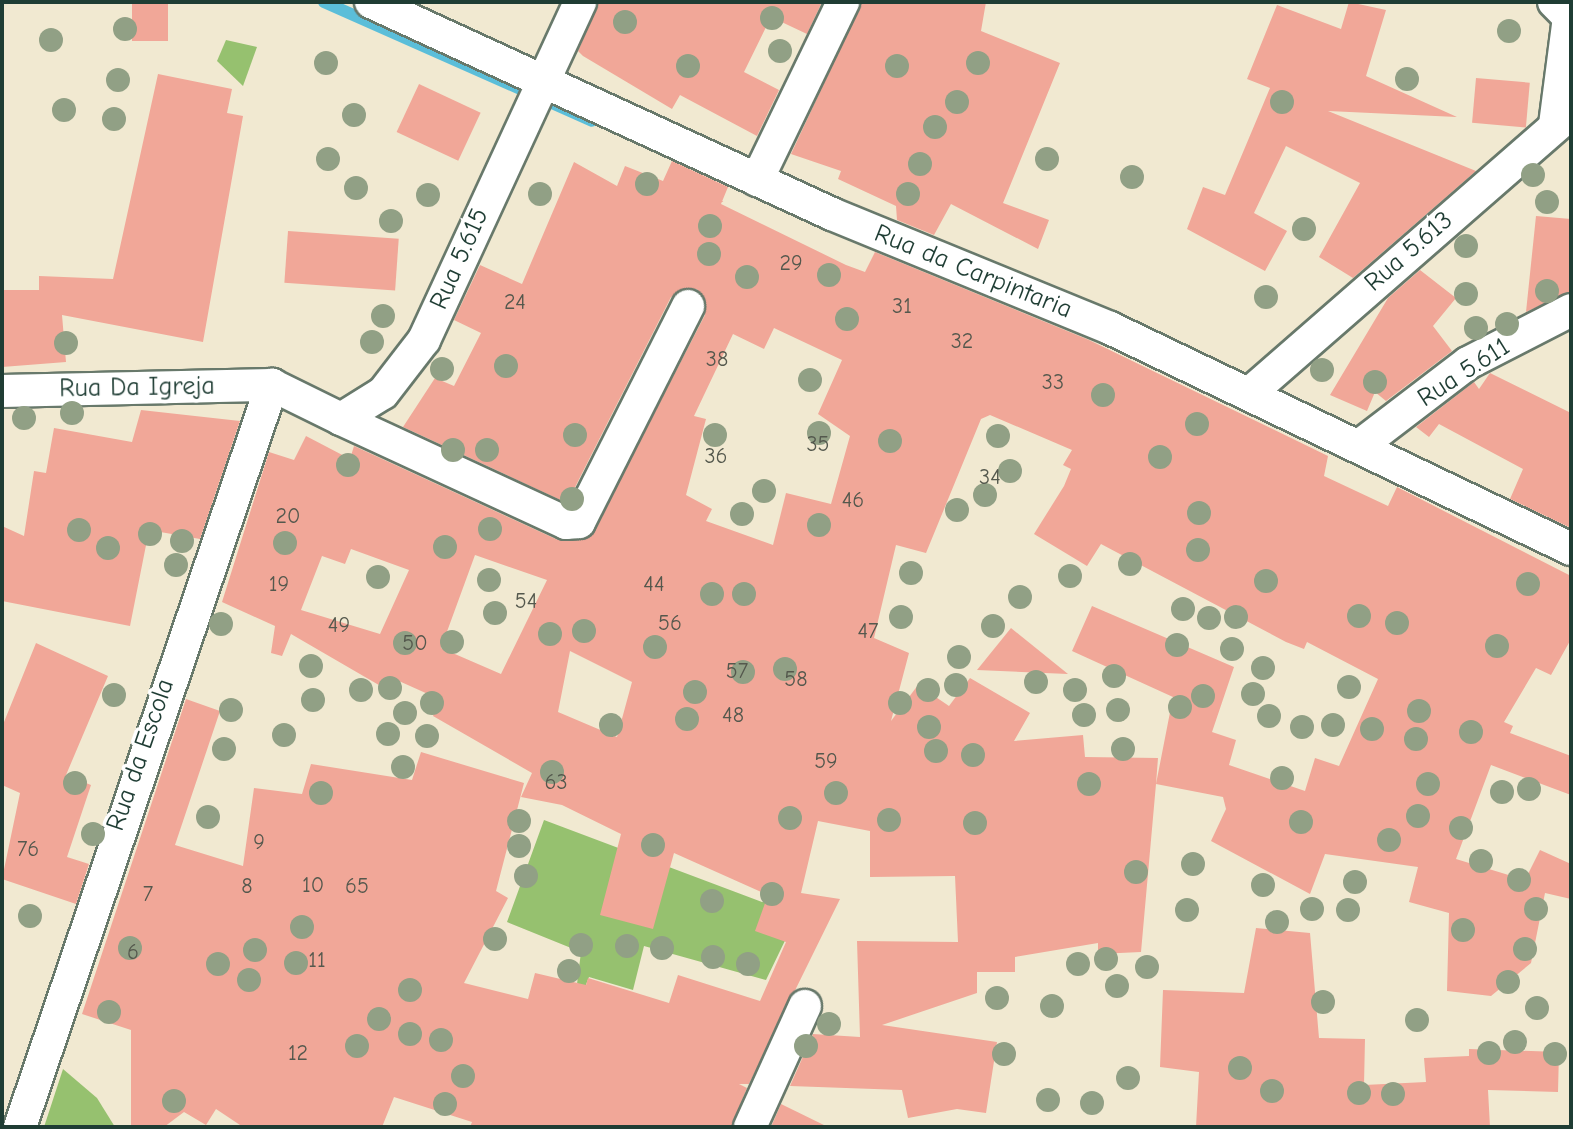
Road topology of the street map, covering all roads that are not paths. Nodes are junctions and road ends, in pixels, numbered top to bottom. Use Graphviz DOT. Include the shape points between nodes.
graph roads {
  1 [pos="371,2"];
  2 [pos="580,2"];
  3 [pos="843,2"];
  4 [pos="1554,2"];
  5 [pos="543,81"];
  6 [pos="1563,119"];
  7 [pos="757,180"];
  8 [pos="688,306"];
  9 [pos="1571,310"];
  10 [pos="272,385"];
  11 [pos="2,391"];
  12 [pos="1250,393"];
  13 [pos="341,419"];
  14 [pos="1362,444"];
  15 [pos="1571,549"];
  16 [pos="805,1006"];
  17 [pos="20,1127"];
  18 [pos="750,1127"];
  1 -- 5 [label="street, Rua da Carpintaria"];
  2 -- 5 [label="street, Rua 5.615"];
  3 -- 7 [label="street"];
  4 -- 6 [label="street" via="1569,17"];
  5 -- 7 [label="street, Rua da Carpintaria"];
  5 -- 13 [label="street, Rua 5.615" via="424,340 383,393"];
  6 -- 12 [label="street, Rua 5.613"];
  7 -- 12 [label="street, Rua da Carpintaria"];
  8 -- 13 [label="street" via="579,522 566,523"];
  9 -- 14 [label="street, Rua 5.611" via="1468,363"];
  10 -- 11 [label="street, Rua Da Igreja"];
  10 -- 13 [label="street"];
  10 -- 17 [label="street, Rua da Escola"];
  12 -- 14 [label="street, Rua da Carpintaria"];
  14 -- 15 [label="street, Rua da Carpintaria"];
  16 -- 18 [label="street"];
}
